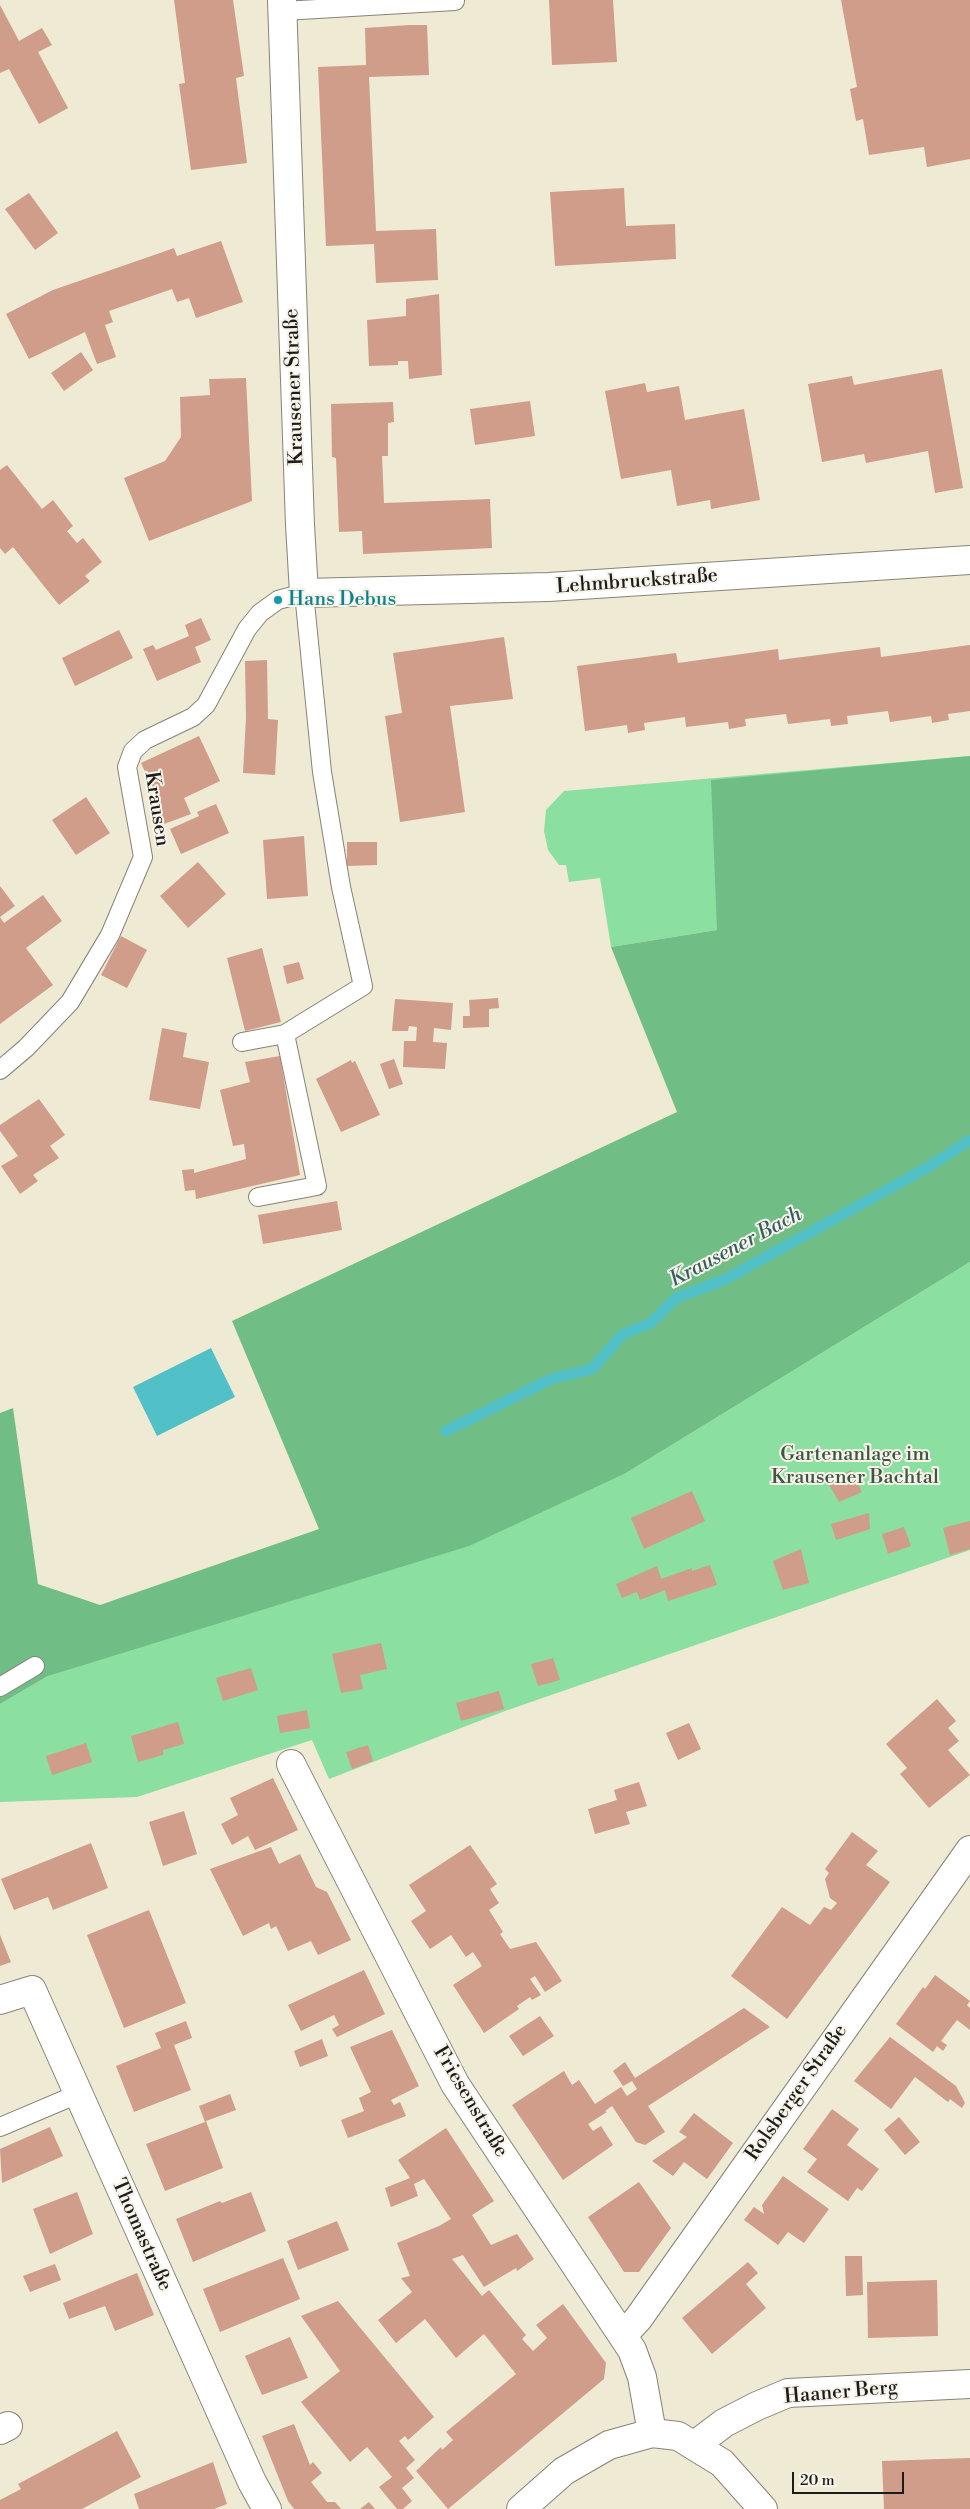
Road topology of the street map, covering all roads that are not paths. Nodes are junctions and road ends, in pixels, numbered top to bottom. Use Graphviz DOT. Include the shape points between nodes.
graph roads {
  1 [pos="455,1"];
  2 [pos="282,6"];
  3 [pos="970,560"];
  4 [pos="304,593"];
  5 [pos="285,1034"];
  6 [pos="242,1042"];
  7 [pos="0,1070"];
  8 [pos="258,1197"];
  9 [pos="35,1666"];
  10 [pos="0,1687"];
  11 [pos="291,1764"];
  12 [pos="970,1850"];
  13 [pos="0,2000"];
  14 [pos="78,2094"];
  15 [pos="0,2127"];
  16 [pos="623,2336"];
  17 [pos="970,2384"];
  18 [pos="652,2433"];
  19 [pos="695,2445"];
  20 [pos="267,2509"];
  21 [pos="521,2509"];
  22 [pos="763,2509"];
  1 -- 2 [label="lane"];
  2 -- 4 [label="street, Krausener Straße"];
  3 -- 4 [label="street, Lehmbruckstraße" via="549,587"];
  4 -- 5 [label="lane, Krausener Straße" via="322,772 341,886 363,986"];
  4 -- 7 [label="lane, Krausen" via="278,600 260,613 247,629 206,706 194,717 145,740 133,751 127,767 143,857 110,935 70,1002"];
  5 -- 6 [label="lane"];
  5 -- 8 [label="lane" via="317,1186"];
  9 -- 10 [label="lane"];
  11 -- 16 [label="street, Friesenstraße" via="455,2084"];
  12 -- 16 [label="street, Rolsberger Straße"];
  13 -- 14 [label="street, Thomastraße" via="32,1990"];
  14 -- 15 [label="lane"];
  14 -- 20 [label="street, Thomastraße"];
  16 -- 18 [label="street, Friesenstraße" via="642,2377"];
  17 -- 19 [label="street, Haaner Berg" via="788,2393 724,2423"];
  18 -- 19 [label="street" via="678,2436"];
  18 -- 21 [label="street" via="609,2445 564,2471"];
  19 -- 22 [label="street" via="722,2463"];
}
